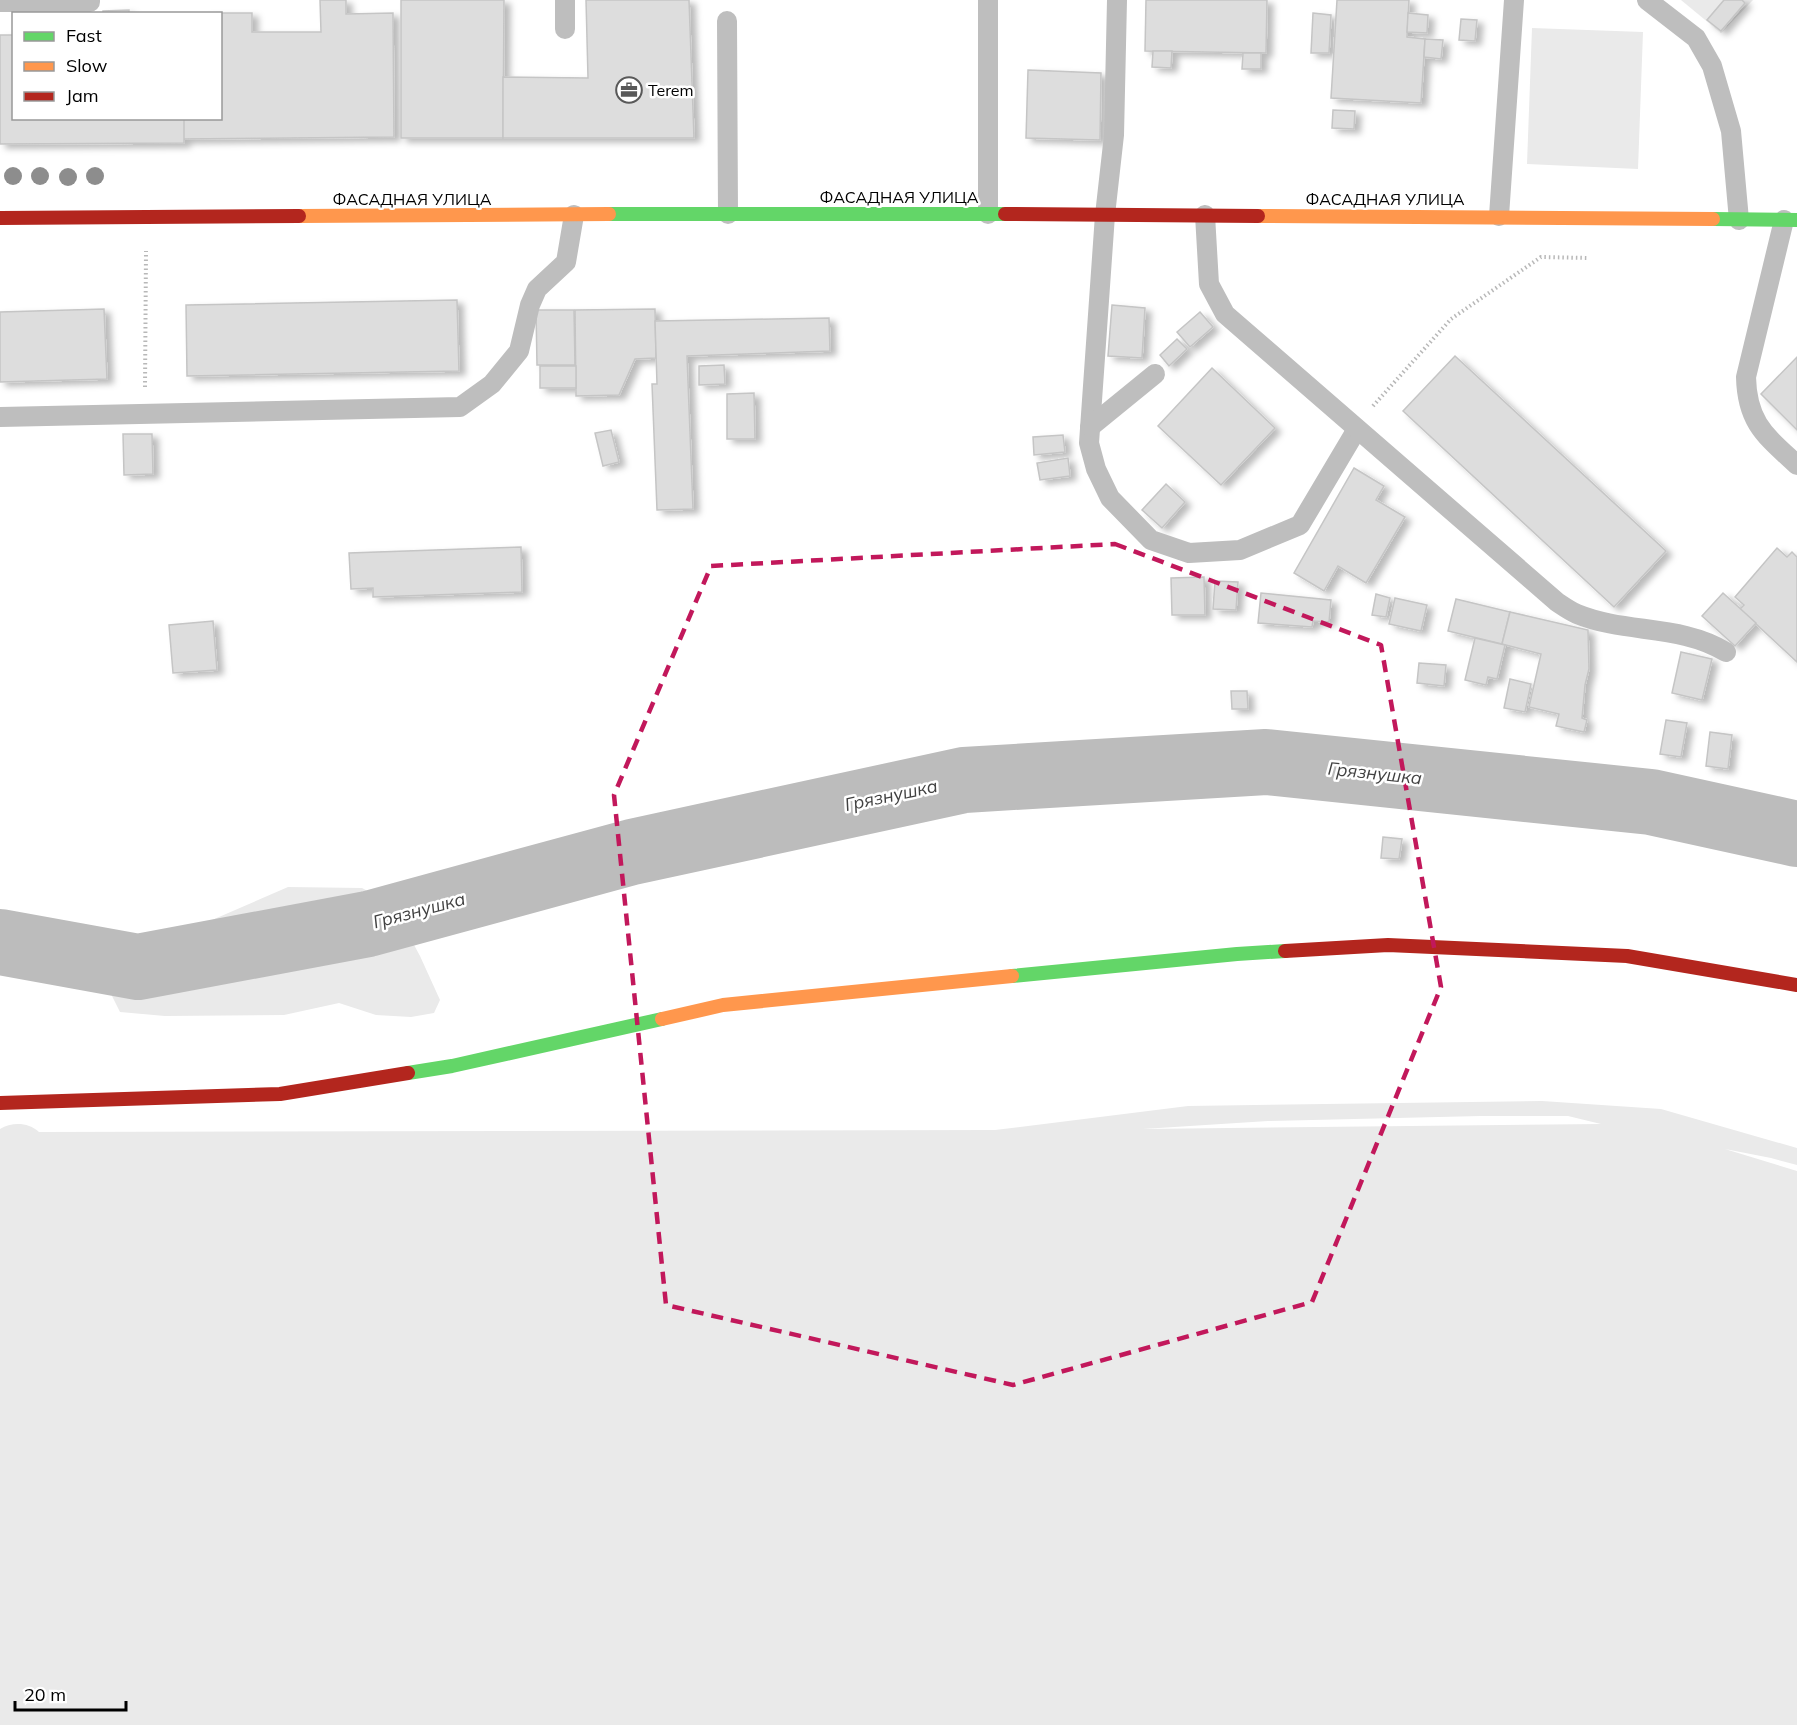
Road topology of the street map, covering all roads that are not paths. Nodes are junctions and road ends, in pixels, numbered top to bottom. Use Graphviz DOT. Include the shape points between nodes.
graph roads {
  1 [pos="90,0"];
  2 [pos="565,0"];
  3 [pos="988,0"];
  4 [pos="1117,0"];
  5 [pos="1507,0"];
  6 [pos="1514,0"];
  7 [pos="1647,0"];
  8 [pos="0,3"];
  9 [pos="727,21"];
  10 [pos="565,29"];
  11 [pos="728,214"];
  12 [pos="988,214"];
  13 [pos="574,215"];
  14 [pos="1105,215"];
  15 [pos="1205,215"];
  16 [pos="1499,216"];
  17 [pos="0,218"];
  18 [pos="1739,220"];
  19 [pos="1790,220"];
  20 [pos="1155,374"];
  21 [pos="0,417"];
  22 [pos="1090,428"];
  23 [pos="1357,429"];
  24 [pos="1797,465"];
  25 [pos="1726,652"];
  26 [pos="1797,985"];
  27 [pos="0,1103"];
  1 -- 8 [label="lane"];
  2 -- 10 [label="lane"];
  3 -- 12 [label="lane"];
  4 -- 14 [label="lane" via="1114,135"];
  5 -- 6 [label="lane"];
  6 -- 16 [label="lane"];
  7 -- 18 [label="lane" via="1696,38 1712,66 1731,131"];
  9 -- 11 [label="lane"];
  11 -- 12 [label="main road, ФАСАДНАЯ УЛИЦА"];
  11 -- 13 [label="main road, ФАСАДНАЯ УЛИЦА"];
  12 -- 14 [label="main road, ФАСАДНАЯ УЛИЦА"];
  13 -- 17 [label="main road, ФАСАДНАЯ УЛИЦА"];
  13 -- 21 [label="lane" via="566,261 537,289 519,351 492,384 460,407"];
  14 -- 15 [label="main road, ФАСАДНАЯ УЛИЦА"];
  14 -- 22 [label="lane"];
  15 -- 16 [label="main road, ФАСАДНАЯ УЛИЦА"];
  15 -- 23 [label="lane" via="1209,284 1226,314"];
  16 -- 18 [label="main road, ФАСАДНАЯ УЛИЦА"];
  18 -- 19 [label="main road, ФАСАДНАЯ УЛИЦА"];
  19 -- 24 [label="lane" via="1746,377 1746,396 1763,433"];
  20 -- 22 [label="lane"];
  22 -- 23 [label="lane" via="1089,443 1096,470 1110,498 1151,540 1189,553 1240,550 1300,525"];
  23 -- 25 [label="lane" via="1557,602 1576,614 1691,636"];
  26 -- 27 [label="main road" via="1628,956 1388,945 1237,954 723,1005 453,1066 280,1094"];
}
